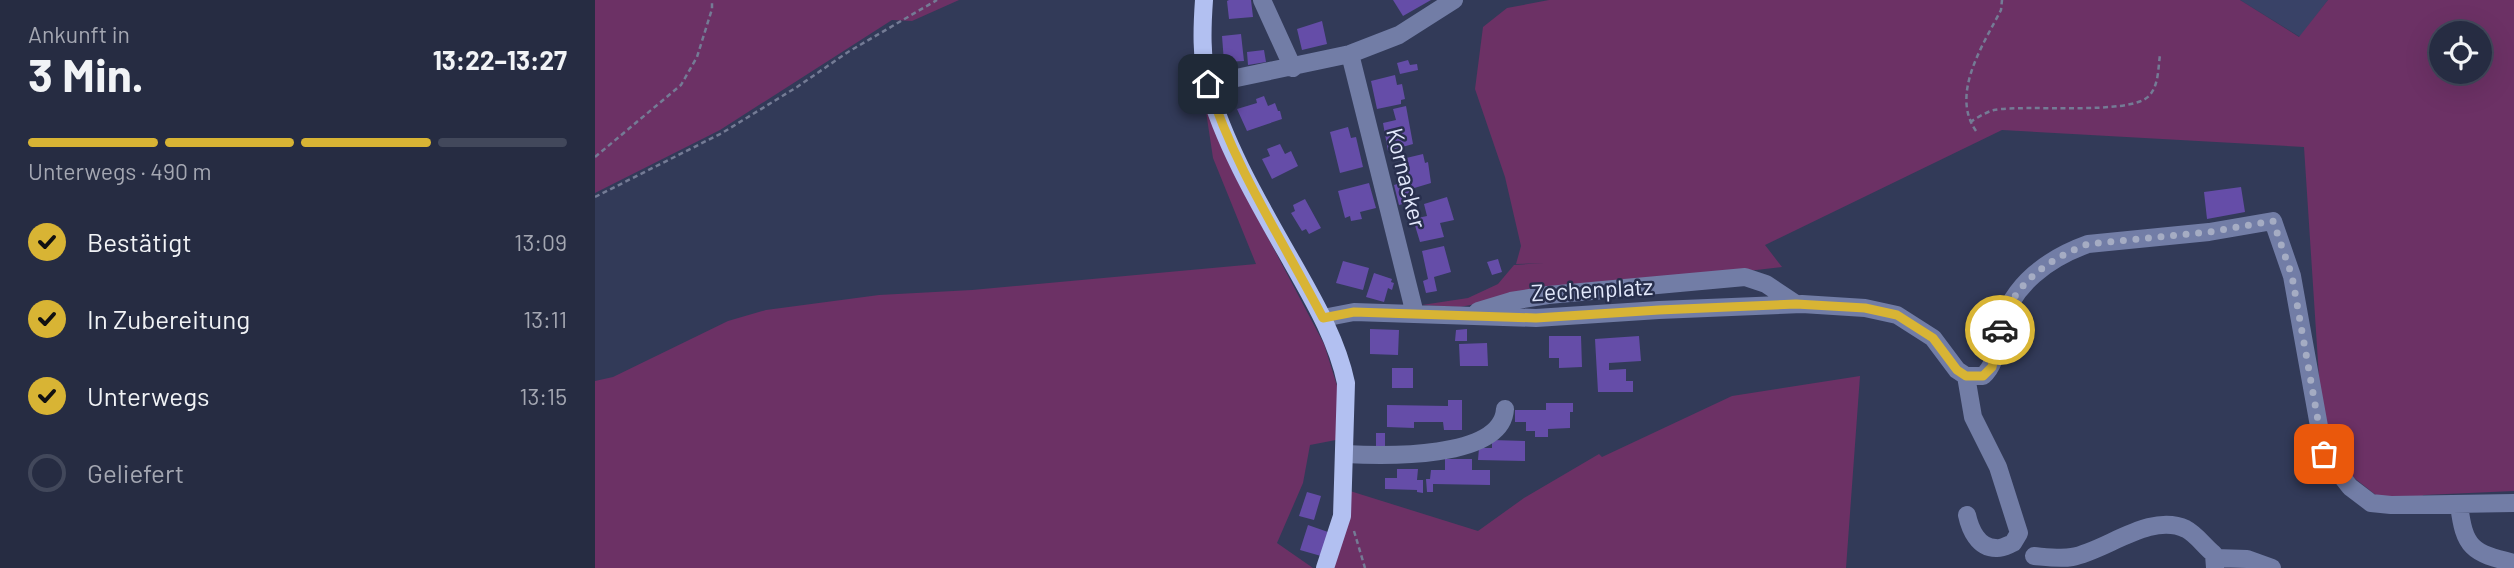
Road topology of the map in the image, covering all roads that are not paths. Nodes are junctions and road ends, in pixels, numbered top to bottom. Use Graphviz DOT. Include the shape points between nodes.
graph roads {
  1 [pos="1204,0"];
  2 [pos="1262,0"];
  3 [pos="1454,0"];
  4 [pos="1350,54"];
  5 [pos="1293,68"];
  6 [pos="1208,84"];
  7 [pos="1799,304"];
  8 [pos="1415,314"];
  9 [pos="1465,316"];
  10 [pos="1323,318"];
  11 [pos="1966,376"];
  12 [pos="1505,409"];
  13 [pos="1345,454"];
  14 [pos="2514,503"];
  15 [pos="2459,504"];
  16 [pos="1967,515"];
  17 [pos="2017,535"];
  18 [pos="2038,562"];
  19 [pos="2215,563"];
  20 [pos="2514,563"];
  21 [pos="1325,568"];
  22 [pos="2272,568"];
  1 -- 6 [label="main road" via="1203,56"];
  2 -- 5 [label="street"];
  3 -- 4 [label="street" via="1399,35"];
  4 -- 5 [label="street"];
  4 -- 8 [label="street, Kornacker"];
  5 -- 6 [label="street"];
  6 -- 10 [label="main road" via="1237,159"];
  7 -- 9 [label="street, Zechenplatz" via="1536,318"];
  7 -- 9 [label="street" via="1745,277 1548,295"];
  7 -- 11 [label="street, Zechenplatz" via="1897,315 1933,338"];
  8 -- 9 [label="street, Zechenplatz"];
  8 -- 10 [label="street, Zechenplatz" via="1354,312"];
  10 -- 13 [label="main road" via="1346,383"];
  11 -- 15 [label="street" via="1983,376 1992,367 2002,323 2017,293 2038,270 2071,250 2088,244 2273,221 2292,276 2324,454 2350,488 2371,503"];
  11 -- 17 [label="street" via="1973,418 1999,467"];
  12 -- 13 [label="street" via="1504,420 1480,441 1388,457"];
  13 -- 21 [label="main road" via="1342,516"];
  14 -- 15 [label="street"];
  15 -- 20 [label="street" via="2469,544 2486,555"];
  16 -- 17 [label="street" via="1974,535 1983,543 1996,548 2013,543"];
  17 -- 18 [label="street"];
  18 -- 19 [label="street" via="2071,558 2128,534 2167,524 2187,529 2214,555"];
  19 -- 22 [label="street" via="2247,559"];
}
